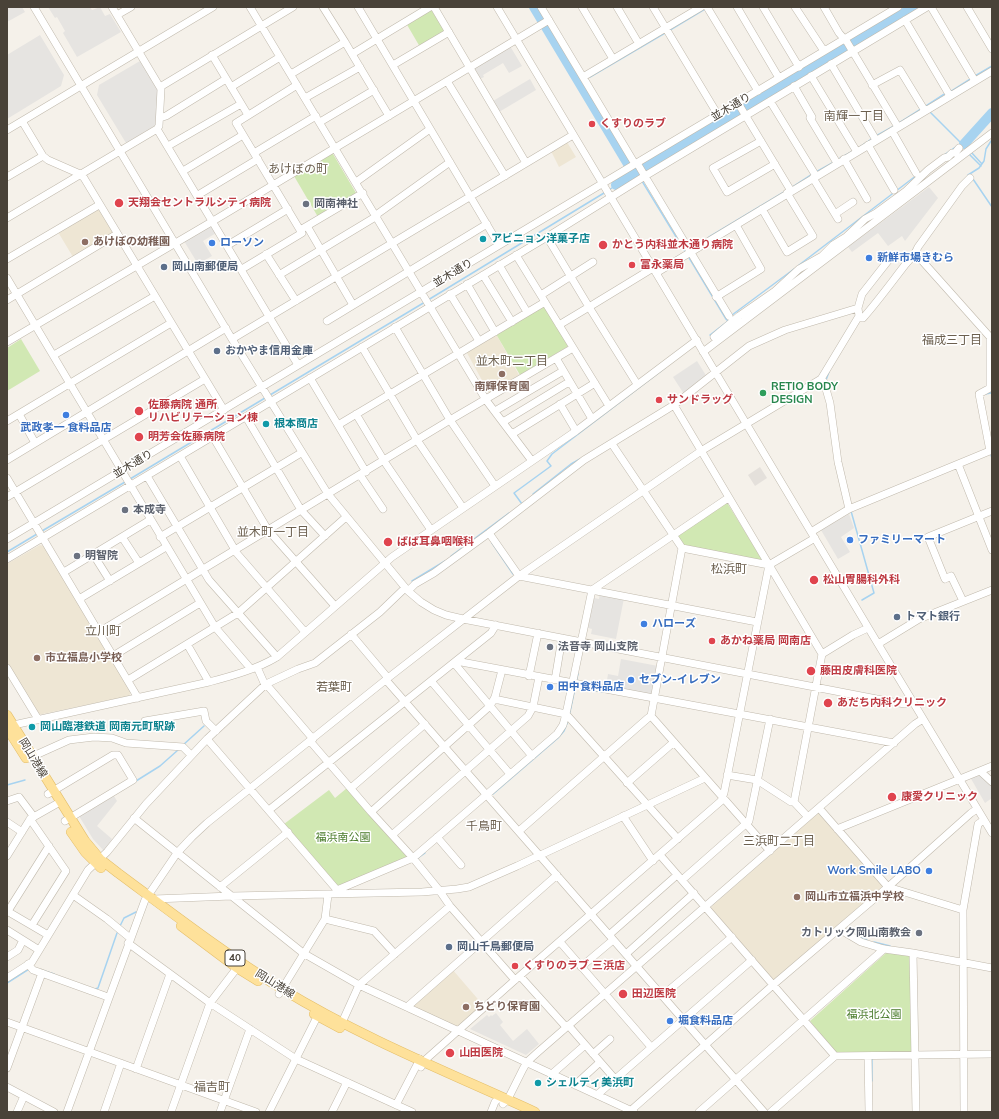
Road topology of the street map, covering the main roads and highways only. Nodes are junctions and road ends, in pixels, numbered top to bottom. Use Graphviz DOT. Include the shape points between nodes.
graph roads {
  1 [pos="7,715"];
  2 [pos="10,730"];
  3 [pos="502,1100"];
  4 [pos="521,1112"];
  5 [pos="535,1112"];
  1 -- 2 [label="main road, 岡山港線 / 40"];
  2 -- 3 [label="main road, 岡山港線 / 40" via="97,861 239,965 280,991 341,1025"];
  3 -- 4 [label="main road, 岡山港線 / 40"];
  3 -- 5 [label="main road, 岡山港線 / 40"];
}
